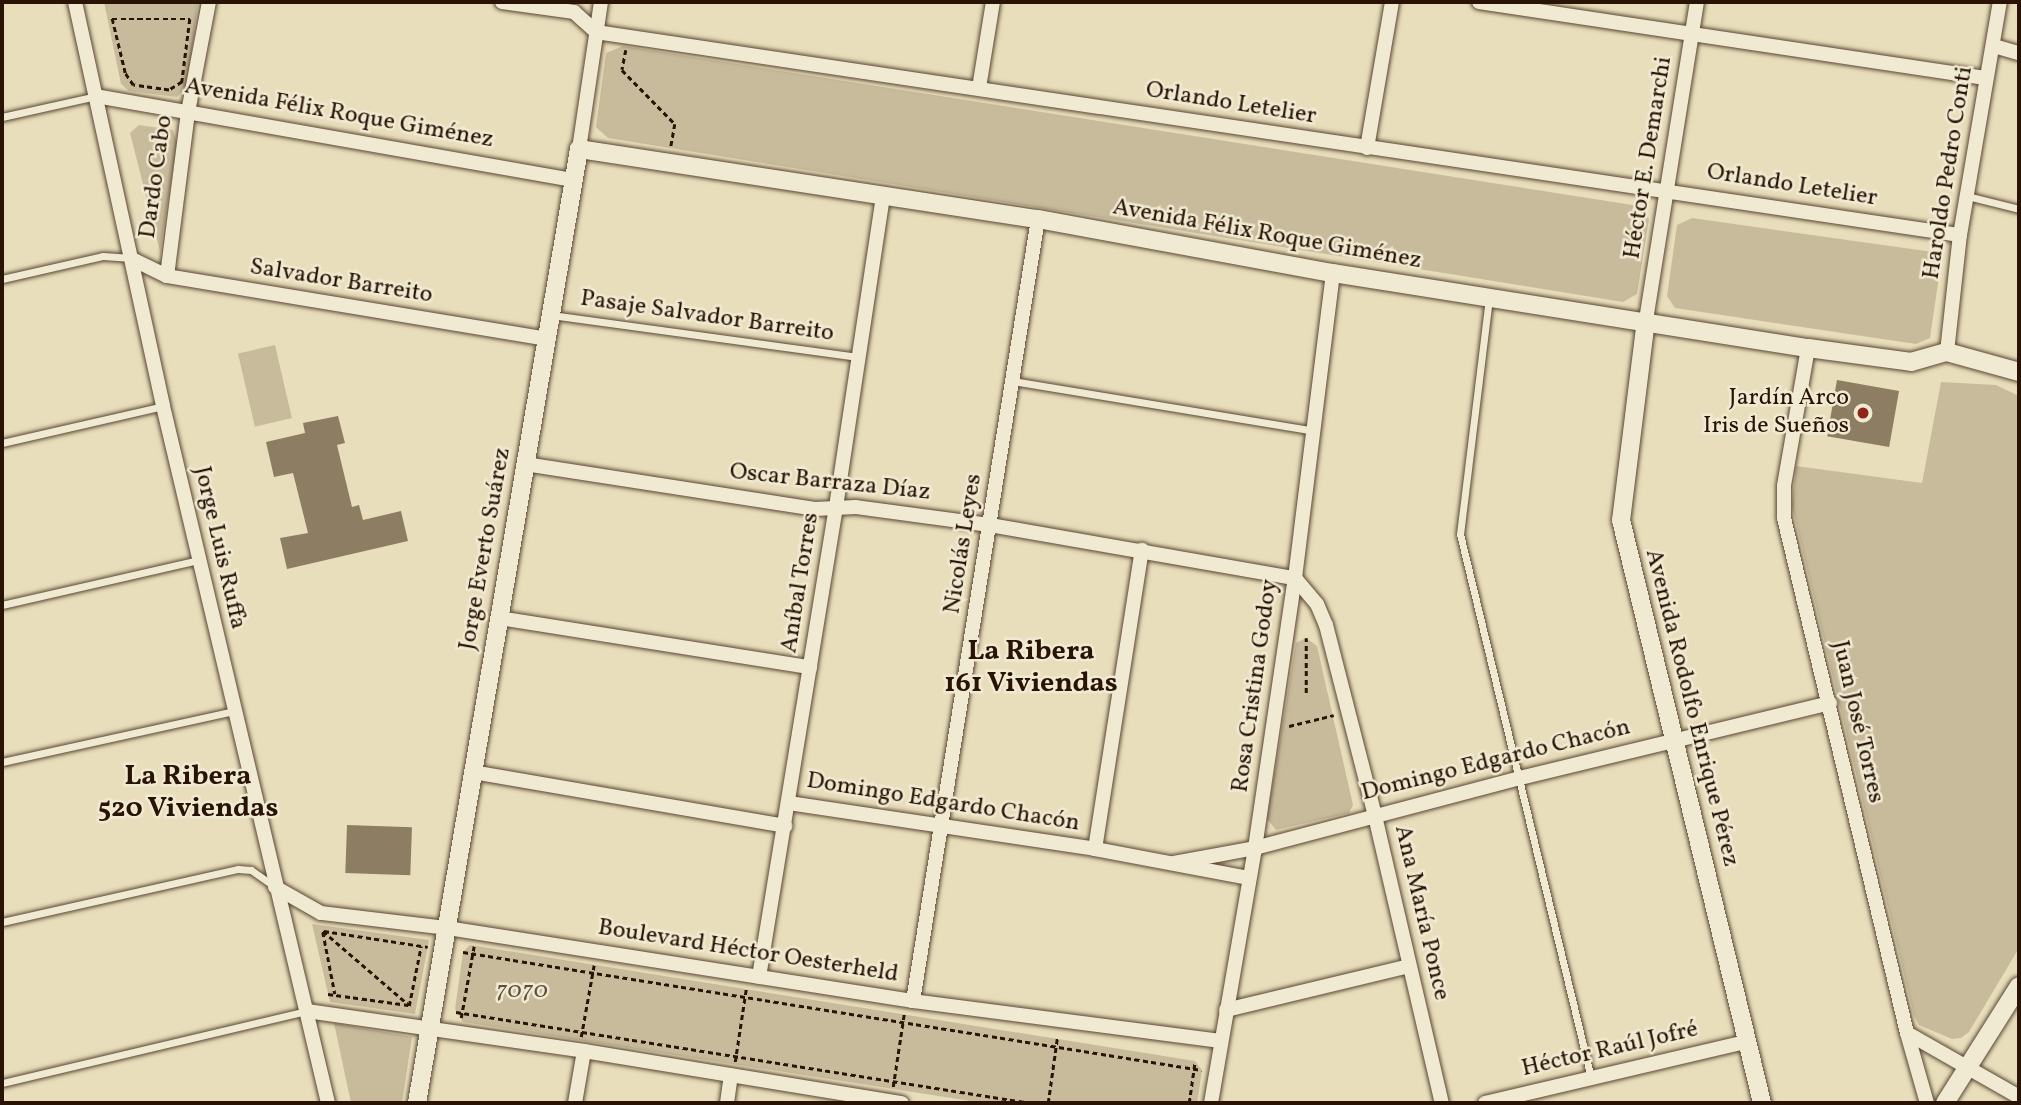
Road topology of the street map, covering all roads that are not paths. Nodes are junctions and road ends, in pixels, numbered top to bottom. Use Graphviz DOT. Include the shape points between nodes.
graph roads {
  1 [pos="75,2"];
  2 [pos="209,2"];
  3 [pos="502,2"];
  4 [pos="601,2"];
  5 [pos="993,2"];
  6 [pos="1392,2"];
  7 [pos="1479,2"];
  8 [pos="1697,2"];
  9 [pos="2000,2"];
  10 [pos="596,32"];
  11 [pos="1692,33"];
  12 [pos="1994,46"];
  13 [pos="2019,53"];
  14 [pos="1985,78"];
  15 [pos="979,88"];
  16 [pos="96,96"];
  17 [pos="188,112"];
  18 [pos="2,117"];
  19 [pos="1367,148"];
  20 [pos="579,149"];
  21 [pos="574,180"];
  22 [pos="1668,189"];
  23 [pos="883,195"];
  24 [pos="1966,196"];
  25 [pos="2019,209"];
  26 [pos="1038,219"];
  27 [pos="1960,235"];
  28 [pos="132,258"];
  29 [pos="1333,273"];
  30 [pos="167,276"];
  31 [pos="2,279"];
  32 [pos="1489,297"];
  33 [pos="551,315"];
  34 [pos="1646,320"];
  35 [pos="547,339"];
  36 [pos="1808,348"];
  37 [pos="1947,352"];
  38 [pos="859,357"];
  39 [pos="2019,372"];
  40 [pos="1013,381"];
  41 [pos="163,406"];
  42 [pos="1315,430"];
  43 [pos="2,443"];
  44 [pos="525,464"];
  45 [pos="836,507"];
  46 [pos="990,525"];
  47 [pos="1142,550"];
  48 [pos="199,561"];
  49 [pos="1295,578"];
  50 [pos="2,605"];
  51 [pos="499,618"];
  52 [pos="810,667"];
  53 [pos="1830,703"];
  54 [pos="233,711"];
  55 [pos="1675,740"];
  56 [pos="2,762"];
  57 [pos="473,772"];
  58 [pos="1520,778"];
  59 [pos="789,803"];
  60 [pos="1375,816"];
  61 [pos="785,826"];
  62 [pos="943,826"];
  63 [pos="1255,848"];
  64 [pos="1095,849"];
  65 [pos="1174,863"];
  66 [pos="1249,877"];
  67 [pos="275,887"];
  68 [pos="2,922"];
  69 [pos="447,928"];
  70 [pos="1409,966"];
  71 [pos="759,977"];
  72 [pos="2019,986"];
  73 [pos="913,1001"];
  74 [pos="1226,1010"];
  75 [pos="307,1011"];
  76 [pos="429,1028"];
  77 [pos="1907,1033"];
  78 [pos="1219,1041"];
  79 [pos="1746,1042"];
  80 [pos="582,1046"];
  81 [pos="1969,1067"];
  82 [pos="733,1070"];
  83 [pos="1591,1078"];
  84 [pos="2,1083"];
  85 [pos="2019,1097"];
  86 [pos="895,1099"];
  87 [pos="328,1103"];
  88 [pos="417,1103"];
  89 [pos="575,1103"];
  90 [pos="727,1103"];
  91 [pos="1211,1103"];
  92 [pos="1442,1103"];
  93 [pos="1485,1103"];
  94 [pos="1762,1103"];
  95 [pos="1927,1103"];
  96 [pos="1945,1103"];
  1 -- 16 [label="street, Jorge Luis Ruffa"];
  2 -- 17 [label="street, Dardo Cabo"];
  3 -- 10 [label="street, Orlando Letelier" via="574,12"];
  4 -- 10 [label="street, Jorge Everto Suárez"];
  5 -- 15 [label="street"];
  6 -- 19 [label="street"];
  7 -- 11 [label="street"];
  8 -- 11 [label="street, Héctor E. Demarchi"];
  9 -- 12 [label="street, Haroldo Pedro Conti"];
  10 -- 15 [label="street, Orlando Letelier"];
  10 -- 20 [label="street, Jorge Everto Suárez"];
  11 -- 14 [label="street"];
  11 -- 22 [label="street, Héctor E. Demarchi"];
  12 -- 13 [label="street"];
  12 -- 14 [label="street, Haroldo Pedro Conti"];
  14 -- 24 [label="street, Haroldo Pedro Conti"];
  15 -- 19 [label="street, Orlando Letelier"];
  16 -- 17 [label="street, Avenida Félix Roque Giménez"];
  16 -- 18 [label="lane"];
  16 -- 28 [label="street, Jorge Luis Ruffa"];
  17 -- 21 [label="street, Avenida Félix Roque Giménez"];
  17 -- 30 [label="street, Dardo Cabo"];
  19 -- 22 [label="street, Orlando Letelier"];
  20 -- 21 [label="street, Jorge Everto Suárez"];
  20 -- 23 [label="street, Avenida Félix Roque Giménez"];
  21 -- 33 [label="street, Jorge Everto Suárez"];
  22 -- 27 [label="street, Orlando Letelier"];
  22 -- 34 [label="street, Héctor E. Demarchi"];
  23 -- 26 [label="street, Avenida Félix Roque Giménez"];
  23 -- 38 [label="street, Aníbal Torres"];
  24 -- 25 [label="lane"];
  24 -- 27 [label="street, Haroldo Pedro Conti"];
  26 -- 29 [label="street, Avenida Félix Roque Giménez"];
  26 -- 40 [label="street, Nicolás Leyes"];
  27 -- 37 [label="street, Haroldo Pedro Conti"];
  28 -- 30 [label="street, Salvador Barreito"];
  28 -- 31 [label="lane" via="103,256"];
  28 -- 41 [label="street, Jorge Luis Ruffa"];
  29 -- 32 [label="street, Avenida Félix Roque Giménez"];
  29 -- 42 [label="street, Rosa Cristina Godoy"];
  30 -- 35 [label="street, Salvador Barreito"];
  32 -- 34 [label="street, Avenida Félix Roque Giménez"];
  32 -- 58 [label="lane" via="1460,534"];
  33 -- 35 [label="street, Jorge Everto Suárez"];
  33 -- 38 [label="lane, Pasaje Salvador Barreito"];
  34 -- 36 [label="street, Avenida Félix Roque Giménez"];
  34 -- 55 [label="street, Avenida Rodolfo Enrique Pérez" via="1621,520"];
  35 -- 44 [label="street, Jorge Everto Suárez"];
  36 -- 37 [label="street, Avenida Félix Roque Giménez" via="1911,362"];
  36 -- 53 [label="street, Juan José Torres" via="1782,501"];
  37 -- 39 [label="street"];
  38 -- 45 [label="street, Aníbal Torres"];
  40 -- 42 [label="lane"];
  40 -- 46 [label="street, Nicolás Leyes"];
  41 -- 43 [label="lane"];
  41 -- 48 [label="street, Jorge Luis Ruffa"];
  42 -- 49 [label="street, Rosa Cristina Godoy"];
  44 -- 45 [label="street, Oscar Barraza Díaz" via="815,509"];
  44 -- 51 [label="street, Jorge Everto Suárez"];
  45 -- 46 [label="street, Oscar Barraza Díaz"];
  45 -- 52 [label="street, Aníbal Torres"];
  46 -- 47 [label="street, Oscar Barraza Díaz"];
  46 -- 62 [label="street, Nicolás Leyes"];
  47 -- 49 [label="street, Oscar Barraza Díaz"];
  47 -- 64 [label="street"];
  48 -- 50 [label="lane"];
  48 -- 54 [label="street, Jorge Luis Ruffa"];
  49 -- 60 [label="street, Ana María Ponce" via="1317,604 1326,625"];
  49 -- 63 [label="street, Rosa Cristina Godoy"];
  51 -- 52 [label="street"];
  51 -- 57 [label="street, Jorge Everto Suárez"];
  52 -- 59 [label="street, Aníbal Torres"];
  53 -- 55 [label="street, Domingo Edgardo Chacón"];
  53 -- 77 [label="street, Juan José Torres"];
  54 -- 56 [label="lane"];
  54 -- 67 [label="street, Jorge Luis Ruffa"];
  55 -- 58 [label="street, Domingo Edgardo Chacón"];
  55 -- 79 [label="street, Avenida Rodolfo Enrique Pérez"];
  57 -- 61 [label="street, Domingo Edgardo Chacón"];
  57 -- 69 [label="street, Jorge Everto Suárez"];
  58 -- 60 [label="street, Domingo Edgardo Chacón"];
  58 -- 83 [label="lane"];
  59 -- 61 [label="street, Aníbal Torres"];
  59 -- 62 [label="street, Domingo Edgardo Chacón"];
  60 -- 63 [label="street, Domingo Edgardo Chacón"];
  60 -- 70 [label="street, Ana María Ponce"];
  61 -- 71 [label="street, Aníbal Torres"];
  62 -- 64 [label="street, Domingo Edgardo Chacón"];
  62 -- 73 [label="street, Nicolás Leyes"];
  63 -- 65 [label="street, Domingo Edgardo Chacón"];
  63 -- 66 [label="street, Rosa Cristina Godoy"];
  64 -- 65 [label="street, Domingo Edgardo Chacón"];
  65 -- 66 [label="street, Domingo Edgardo Chacón"];
  66 -- 74 [label="street, Rosa Cristina Godoy"];
  67 -- 68 [label="lane" via="251,870 238,869"];
  67 -- 69 [label="street, Boulevard Héctor Oesterheld" via="321,912"];
  67 -- 75 [label="street, Jorge Luis Ruffa"];
  69 -- 71 [label="street, Boulevard Héctor Oesterheld"];
  69 -- 76 [label="street, Jorge Everto Suárez"];
  70 -- 74 [label="street"];
  70 -- 92 [label="street, Ana María Ponce"];
  71 -- 73 [label="street, Boulevard Héctor Oesterheld"];
  72 -- 81 [label="street"];
  73 -- 78 [label="street, Boulevard Héctor Oesterheld"];
  74 -- 78 [label="street, Rosa Cristina Godoy"];
  75 -- 76 [label="street"];
  75 -- 84 [label="lane"];
  75 -- 87 [label="street, Jorge Luis Ruffa"];
  76 -- 80 [label="street"];
  76 -- 88 [label="street, Jorge Everto Suárez"];
  77 -- 81 [label="street"];
  77 -- 95 [label="street, Juan José Torres"];
  78 -- 91 [label="street, Rosa Cristina Godoy"];
  79 -- 83 [label="street, Héctor Raúl Jofré"];
  79 -- 94 [label="street, Avenida Rodolfo Enrique Pérez"];
  80 -- 82 [label="street"];
  80 -- 89 [label="street"];
  81 -- 85 [label="street"];
  81 -- 96 [label="street"];
  82 -- 86 [label="street"];
  82 -- 90 [label="street"];
  83 -- 93 [label="street, Héctor Raúl Jofré"];
}
